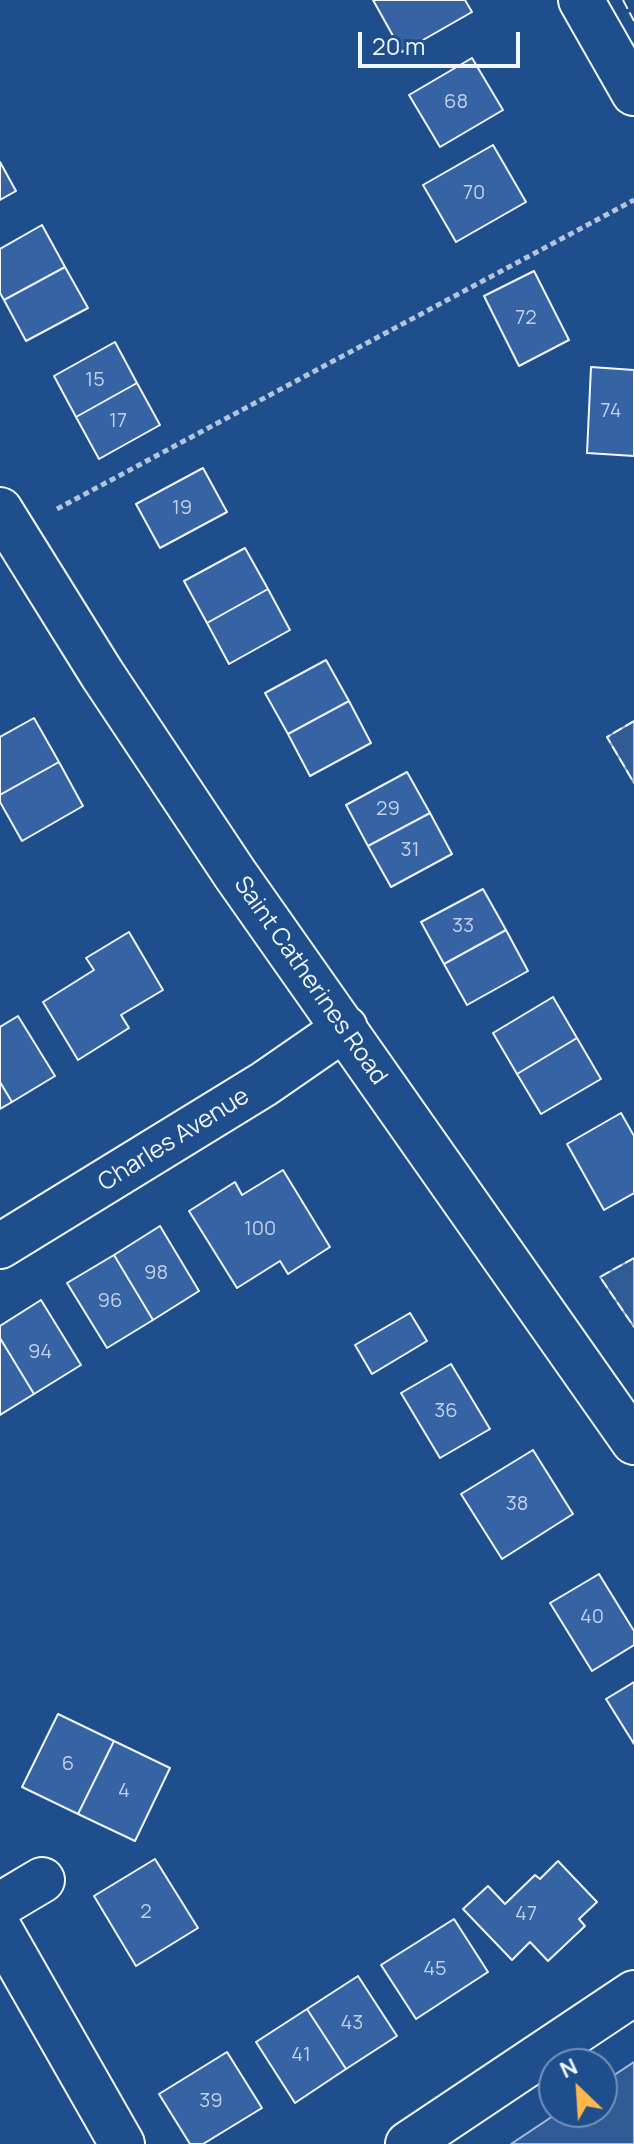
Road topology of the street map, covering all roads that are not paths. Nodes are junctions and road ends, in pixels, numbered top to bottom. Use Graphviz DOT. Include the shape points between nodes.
graph roads {
  1 [pos="581,0"];
  2 [pos="634,93"];
  3 [pos="7,521"];
  4 [pos="345,1028"];
  5 [pos="0,1246"];
  6 [pos="634,1442"];
  7 [pos="42,1880"];
  8 [pos="0,1905"];
  9 [pos="0,1930"];
  10 [pos="634,1993"];
  11 [pos="122,2144"];
  12 [pos="408,2144"];
  1 -- 2 [label="street"];
  3 -- 4 [label="street, Saint Catherines Road" via="235,874"];
  4 -- 5 [label="street, Charles Avenue" via="264,1084"];
  4 -- 6 [label="street, Saint Catherines Road"];
  7 -- 8 [label="street"];
  9 -- 11 [label="street"];
  10 -- 12 [label="street"];
}
